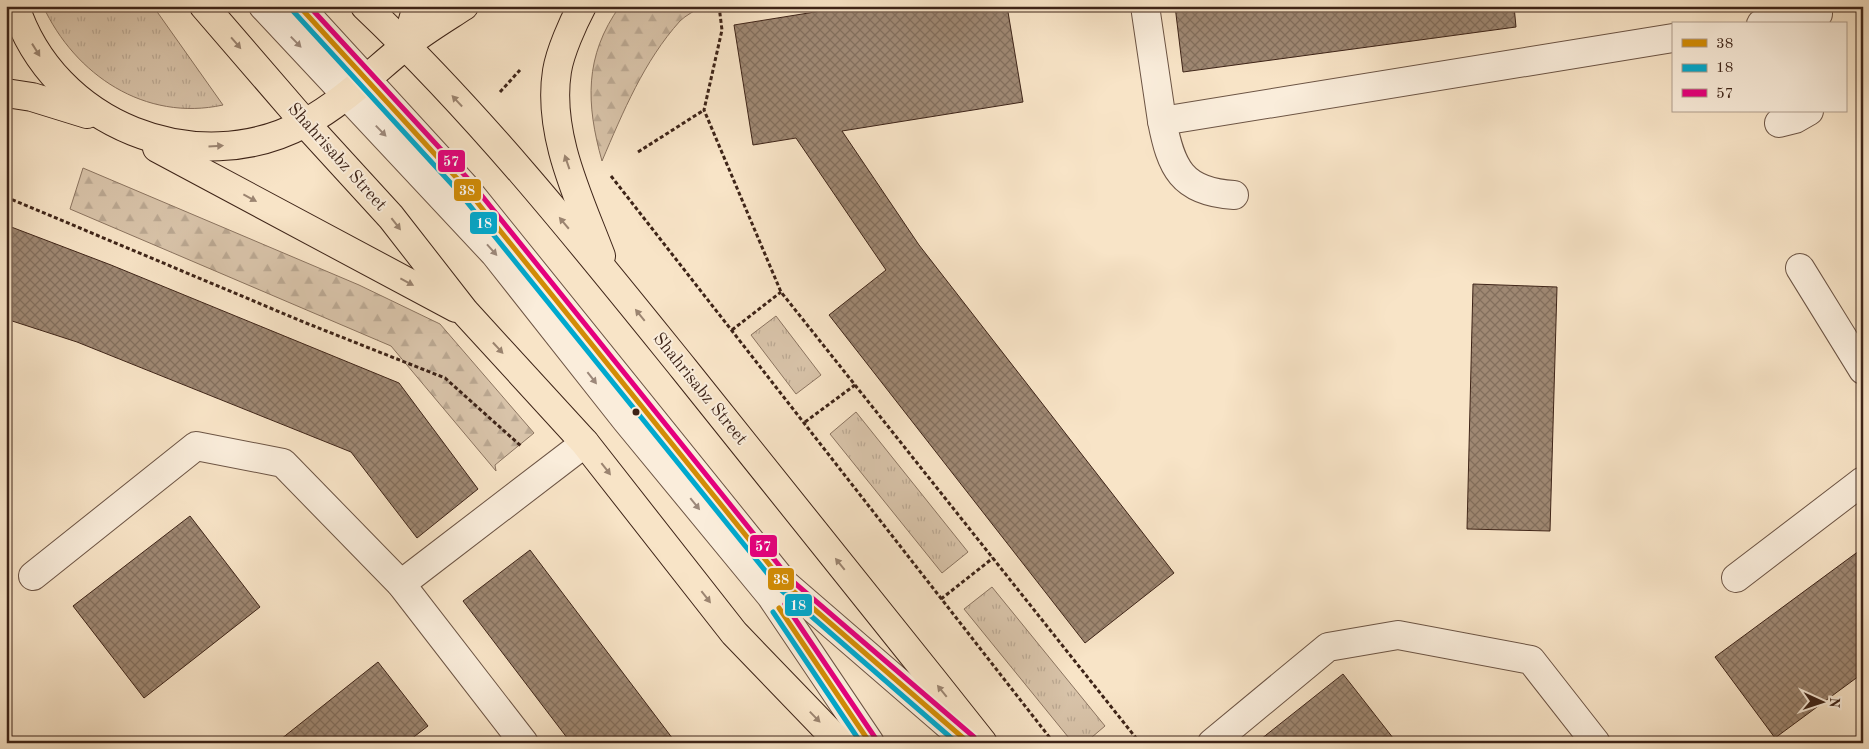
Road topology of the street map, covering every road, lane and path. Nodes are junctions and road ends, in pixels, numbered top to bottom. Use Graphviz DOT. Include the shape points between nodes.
graph roads {
  1 [pos="15,6"];
  2 [pos="204,6"];
  3 [pos="263,6"];
  4 [pos="299,6"];
  5 [pos="365,6"];
  6 [pos="417,6"];
  7 [pos="464,6"];
  8 [pos="582,6"];
  9 [pos="719,6"];
  10 [pos="1145,6"];
  11 [pos="1818,15"];
  12 [pos="1774,22"];
  13 [pos="1672,38"];
  14 [pos="406,45"];
  15 [pos="523,67"];
  16 [pos="357,87"];
  17 [pos="500,92"];
  18 [pos="6,93"];
  19 [pos="704,110"];
  20 [pos="1807,112"];
  21 [pos="1162,121"];
  22 [pos="305,123"];
  23 [pos="1779,123"];
  24 [pos="114,124"];
  25 [pos="638,152"];
  26 [pos="608,173"];
  27 [pos="1234,195"];
  28 [pos="6,197"];
  29 [pos="1800,268"];
  30 [pos="607,274"];
  31 [pos="781,292"];
  32 [pos="465,312"];
  33 [pos="732,330"];
  34 [pos="1863,370"];
  35 [pos="855,385"];
  36 [pos="805,422"];
  37 [pos="585,443"];
  38 [pos="548,470"];
  39 [pos="1863,481"];
  40 [pos="993,558"];
  41 [pos="33,576"];
  42 [pos="1736,578"];
  43 [pos="400,584"];
  44 [pos="941,599"];
  45 [pos="524,743"];
  46 [pos="840,743"];
  47 [pos="870,743"];
  48 [pos="968,743"];
  49 [pos="983,743"];
  50 [pos="1054,743"];
  51 [pos="1140,743"];
  52 [pos="1212,743"];
  53 [pos="1596,743"];
  1 -- 24 [label="main road, one-way" via="33,46 58,82"];
  2 -- 22 [label="main road, Shahrisabz Street, one-way"];
  3 -- 16 [label="lane, one-way"];
  4 -- 16 [label="lane"];
  5 -- 14 [label="main road, Shahrisabz Street"];
  6 -- 14 [label="main road"];
  7 -- 14 [label="main road"];
  30 -- 8 [label="main road, one-way" via="562,150 556,111 557,70"];
  9 -- 19 [label="path" via="722,30"];
  10 -- 21 [label="lane"];
  11 -- 12 [label="lane"];
  13 -- 21 [label="lane"];
  14 -- 16 [label="main road"];
  30 -- 14 [label="main road, Shahrisabz Street, one-way" via="497,144"];
  15 -- 17 [label="path"];
  16 -- 22 [label="main road"];
  16 -- 47 [label="lane, one-way" via="771,596"];
  16 -- 48 [label="lane" via="464,186 785,584"];
  18 -- 24 [label="main road" via="59,104"];
  19 -- 25 [label="path"];
  19 -- 31 [label="path"];
  20 -- 23 [label="lane"];
  21 -- 27 [label="lane" via="1171,161 1185,178 1202,189"];
  24 -- 22 [label="main road, one-way" via="182,146 216,147 270,138"];
  22 -- 32 [label="main road, Shahrisabz Street, one-way" via="391,217"];
  24 -- 32 [label="main road, Shahrisabz Street, one-way"];
  26 -- 33 [label="path"];
  28 -- 38 [label="path" via="445,378"];
  29 -- 34 [label="lane"];
  49 -- 30 [label="main road, Shahrisabz Street, one-way"];
  31 -- 33 [label="path"];
  31 -- 35 [label="path"];
  32 -- 37 [label="main road, Shahrisabz Street, one-way"];
  33 -- 36 [label="path"];
  35 -- 36 [label="path"];
  35 -- 40 [label="path"];
  36 -- 44 [label="path"];
  37 -- 38 [label="lane"];
  37 -- 46 [label="main road, Shahrisabz Street, one-way" via="734,633"];
  38 -- 43 [label="lane"];
  39 -- 42 [label="lane"];
  40 -- 44 [label="path"];
  40 -- 51 [label="path"];
  41 -- 43 [label="lane" via="196,446 283,463"];
  43 -- 45 [label="lane"];
  44 -- 50 [label="path"];
  52 -- 53 [label="lane" via="1328,646 1398,634 1531,660"];
}
